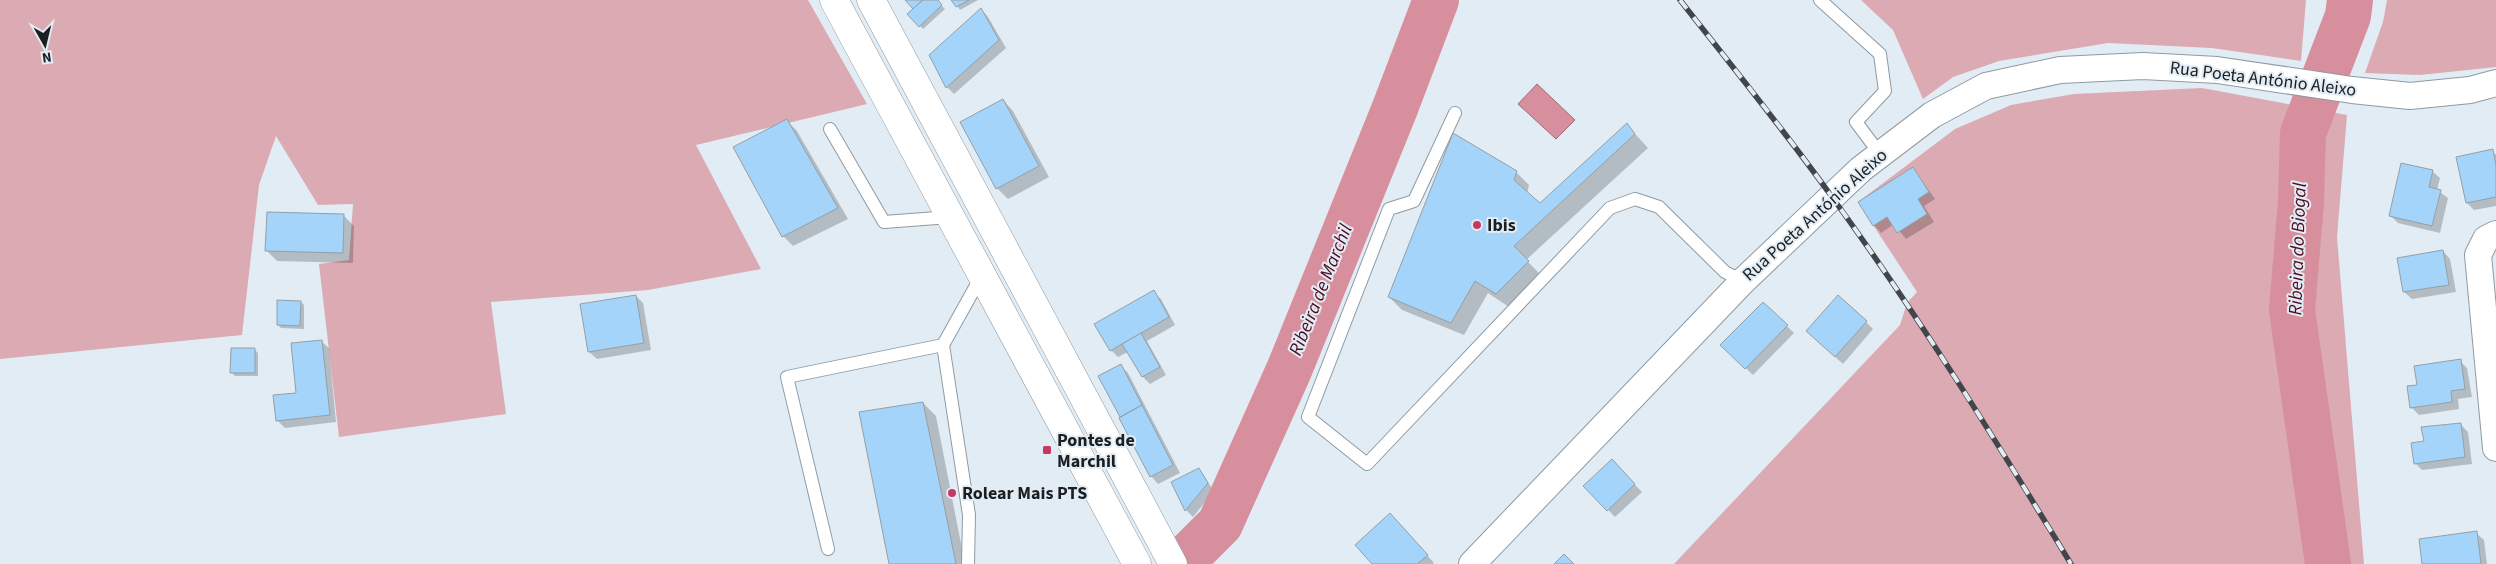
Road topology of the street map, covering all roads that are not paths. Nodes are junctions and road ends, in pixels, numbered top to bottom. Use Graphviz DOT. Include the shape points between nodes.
graph roads {
  1 [pos="834,0"];
  2 [pos="871,0"];
  3 [pos="1820,0"];
  4 [pos="2496,83"];
  5 [pos="1455,113"];
  6 [pos="830,129"];
  7 [pos="1880,154"];
  8 [pos="950,217"];
  9 [pos="2496,234"];
  10 [pos="982,275"];
  11 [pos="1742,281"];
  12 [pos="943,345"];
  13 [pos="2496,448"];
  14 [pos="828,549"];
  15 [pos="1132,556"];
  16 [pos="968,564"];
  17 [pos="1173,564"];
  18 [pos="1472,564"];
  1 -- 8 [label="main road"];
  2 -- 17 [label="main road"];
  3 -- 7 [label="lane" via="1880,54 1885,91 1856,122"];
  4 -- 7 [label="street, Rua Poeta António Aleixo" via="2470,90 2410,96 2217,70 2143,66 2060,70 1986,86 1932,115"];
  5 -- 11 [label="lane" via="1414,201 1389,209 1308,417 1367,464 1610,208 1635,199 1659,206 1725,272"];
  6 -- 8 [label="lane" via="884,222"];
  7 -- 11 [label="street, Rua Poeta António Aleixo" via="1860,169"];
  8 -- 10 [label="main road"];
  9 -- 13 [label="street" via="2486,239 2478,255"];
  10 -- 12 [label="lane"];
  10 -- 15 [label="main road"];
  11 -- 18 [label="street, Rua Poeta António Aleixo"];
  12 -- 14 [label="lane" via="787,377"];
  12 -- 16 [label="lane" via="969,515"];
}
